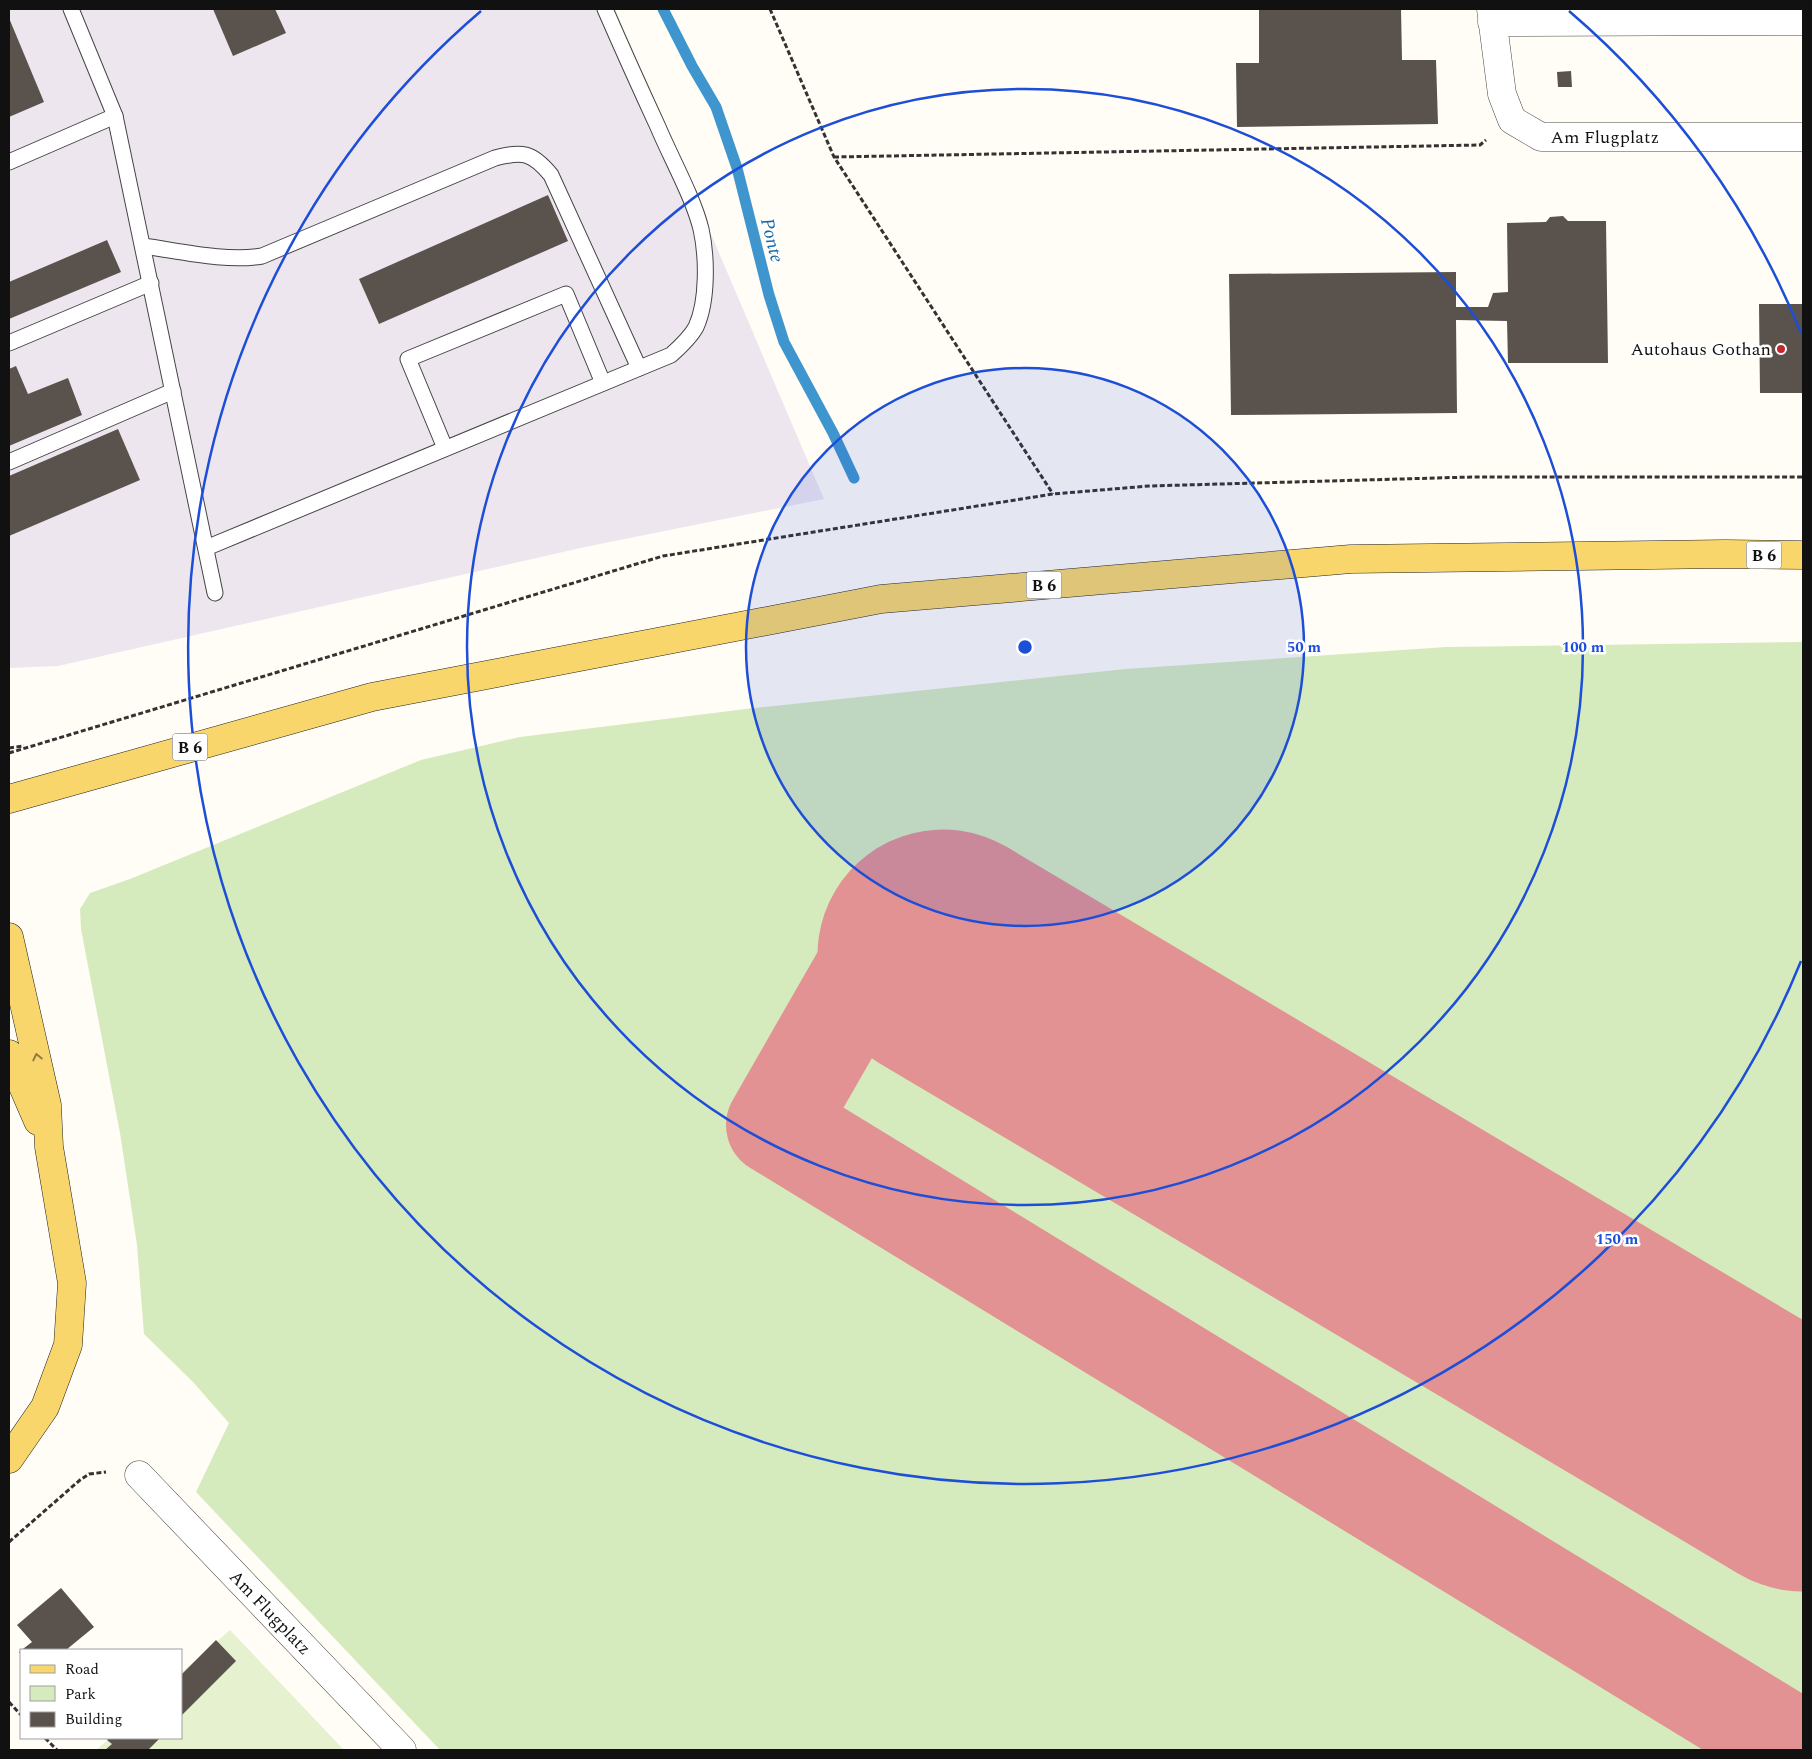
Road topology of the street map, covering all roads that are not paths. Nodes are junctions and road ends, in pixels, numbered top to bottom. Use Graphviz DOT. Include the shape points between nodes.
graph roads {
  1 [pos="71,9"];
  2 [pos="605,9"];
  3 [pos="1491,15"];
  4 [pos="1803,21"];
  5 [pos="115,116"];
  6 [pos="1803,137"];
  7 [pos="9,162"];
  8 [pos="143,246"];
  9 [pos="150,283"];
  10 [pos="9,343"];
  11 [pos="639,368"];
  12 [pos="603,383"];
  13 [pos="173,391"];
  14 [pos="445,448"];
  15 [pos="9,462"];
  16 [pos="206,548"];
  17 [pos="1803,555"];
  18 [pos="215,592"];
  19 [pos="9,800"];
  20 [pos="9,937"];
  21 [pos="9,1054"];
  22 [pos="49,1148"];
  23 [pos="9,1459"];
  24 [pos="139,1475"];
  25 [pos="402,1750"];
  1 -- 5 [label="lane"];
  2 -- 11 [label="lane" via="687,194 705,251 702,304 696,327 685,343 670,355"];
  3 -- 4 [label="street"];
  3 -- 6 [label="street, Am Flugplatz" via="1502,94 1512,120 1541,137"];
  5 -- 7 [label="lane"];
  5 -- 8 [label="lane"];
  8 -- 9 [label="lane"];
  8 -- 11 [label="lane" via="227,258 262,256 495,158 528,155 551,174"];
  9 -- 10 [label="lane"];
  9 -- 13 [label="lane"];
  11 -- 12 [label="lane"];
  12 -- 14 [label="lane"];
  12 -- 14 [label="lane" via="566,294 408,359"];
  13 -- 15 [label="lane"];
  13 -- 16 [label="lane"];
  14 -- 16 [label="lane"];
  16 -- 18 [label="lane"];
  17 -- 19 [label="main road, B 6" via="1351,559 881,599 372,696"];
  22 -- 20 [label="main road, one-way" via="47,1104"];
  21 -- 22 [label="main road"];
  22 -- 23 [label="main road" via="72,1283 68,1345 45,1407"];
  24 -- 25 [label="street, Am Flugplatz"];
}
